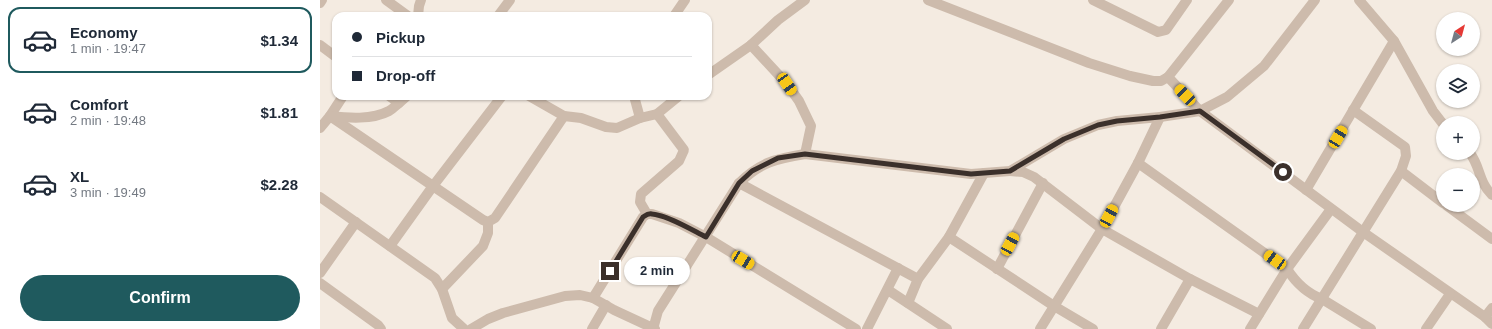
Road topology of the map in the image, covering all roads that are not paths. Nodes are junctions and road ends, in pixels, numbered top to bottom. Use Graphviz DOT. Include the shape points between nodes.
graph roads {
  1 [pos="322,0"];
  2 [pos="386,0"];
  3 [pos="421,0"];
  4 [pos="510,0"];
  5 [pos="684,0"];
  6 [pos="805,0"];
  7 [pos="928,0"];
  8 [pos="1093,0"];
  9 [pos="1187,0"];
  10 [pos="1229,0"];
  11 [pos="1315,0"];
  12 [pos="1360,0"];
  13 [pos="320,3"];
  14 [pos="402,12"];
  15 [pos="418,12"];
  16 [pos="501,12"];
  17 [pos="676,12"];
  18 [pos="1394,40"];
  19 [pos="751,45"];
  20 [pos="320,46"];
  21 [pos="332,54"];
  22 [pos="712,72"];
  23 [pos="1168,77"];
  24 [pos="340,100"];
  25 [pos="402,100"];
  26 [pos="499,100"];
  27 [pos="536,100"];
  28 [pos="635,100"];
  29 [pos="674,100"];
  30 [pos="1353,110"];
  31 [pos="1200,111"];
  32 [pos="657,114"];
  33 [pos="330,116"];
  34 [pos="564,116"];
  35 [pos="1437,116"];
  36 [pos="1160,117"];
  37 [pos="640,118"];
  38 [pos="320,128"];
  39 [pos="805,154"];
  40 [pos="1474,160"];
  41 [pos="1138,163"];
  42 [pos="1010,171"];
  43 [pos="984,172"];
  44 [pos="1401,172"];
  45 [pos="739,183"];
  46 [pos="1043,184"];
  47 [pos="433,186"];
  48 [pos="1306,190"];
  49 [pos="1492,195"];
  50 [pos="320,197"];
  51 [pos="1436,198"];
  52 [pos="1331,209"];
  53 [pos="1455,212"];
  54 [pos="647,214"];
  55 [pos="356,222"];
  56 [pos="488,222"];
  57 [pos="1102,229"];
  58 [pos="1363,232"];
  59 [pos="706,237"];
  60 [pos="949,237"];
  61 [pos="1492,239"];
  62 [pos="390,246"];
  63 [pos="898,268"];
  64 [pos="997,269"];
  65 [pos="1287,269"];
  66 [pos="320,273"];
  67 [pos="918,279"];
  68 [pos="1190,279"];
  69 [pos="320,284"];
  70 [pos="442,289"];
  71 [pos="888,290"];
  72 [pos="1450,294"];
  73 [pos="593,298"];
  74 [pos="1322,299"];
  75 [pos="908,303"];
  76 [pos="606,306"];
  77 [pos="1054,306"];
  78 [pos="1492,308"];
  79 [pos="1259,314"];
  80 [pos="1488,320"];
  81 [pos="381,329"];
  82 [pos="464,329"];
  83 [pos="471,329"];
  84 [pos="592,329"];
  85 [pos="653,329"];
  86 [pos="856,329"];
  87 [pos="867,329"];
  88 [pos="947,329"];
  89 [pos="1040,329"];
  90 [pos="1093,329"];
  91 [pos="1161,329"];
  92 [pos="1250,329"];
  93 [pos="1303,329"];
  94 [pos="1371,329"];
  95 [pos="1426,329"];
  1 -- 13 [label="street"];
  2 -- 14 [label="street"];
  3 -- 15 [label="street"];
  4 -- 16 [label="street"];
  5 -- 17 [label="street"];
  6 -- 19 [label="street"];
  7 -- 23 [label="street" via="1089,63 1130,76 1153,80"];
  8 -- 9 [label="street" via="1158,32 1166,30"];
  10 -- 23 [label="street"];
  11 -- 31 [label="street" via="1264,66 1227,97"];
  12 -- 18 [label="street"];
  18 -- 30 [label="street"];
  18 -- 35 [label="street"];
  19 -- 22 [label="street"];
  19 -- 39 [label="street" via="799,101 811,126"];
  20 -- 21 [label="street"];
  23 -- 31 [label="street"];
  24 -- 33 [label="street"];
  25 -- 33 [label="street" via="389,111 372,116"];
  26 -- 47 [label="street"];
  27 -- 34 [label="street"];
  28 -- 37 [label="street"];
  29 -- 32 [label="street"];
  30 -- 44 [label="street" via="1405,147 1406,156"];
  30 -- 48 [label="street"];
  31 -- 36 [label="street"];
  31 -- 48 [label="street"];
  32 -- 37 [label="street"];
  32 -- 54 [label="street" via="684,150 679,161 641,194 640,202"];
  33 -- 38 [label="street"];
  33 -- 47 [label="street"];
  34 -- 37 [label="street" via="617,128"];
  34 -- 56 [label="street" via="495,218"];
  36 -- 41 [label="street"];
  36 -- 42 [label="street" via="1098,125 1064,139"];
  39 -- 43 [label="street" via="971,174"];
  39 -- 45 [label="street" via="778,158 752,171"];
  40 -- 49 [label="street" via="1485,188"];
  41 -- 57 [label="street"];
  41 -- 65 [label="street"];
  42 -- 43 [label="street"];
  42 -- 46 [label="street" via="1023,172"];
  43 -- 60 [label="street"];
  44 -- 51 [label="street"];
  44 -- 58 [label="street"];
  45 -- 59 [label="street"];
  45 -- 63 [label="street"];
  46 -- 57 [label="street"];
  46 -- 64 [label="street"];
  47 -- 56 [label="street"];
  47 -- 62 [label="street"];
  48 -- 52 [label="street"];
  50 -- 55 [label="street"];
  52 -- 58 [label="street"];
  52 -- 65 [label="street"];
  53 -- 61 [label="street"];
  54 -- 59 [label="street" via="679,223"];
  54 -- 73 [label="street"];
  55 -- 62 [label="street"];
  55 -- 66 [label="street"];
  56 -- 70 [label="street" via="484,246"];
  57 -- 68 [label="street"];
  57 -- 77 [label="street"];
  58 -- 72 [label="street"];
  58 -- 74 [label="street"];
  59 -- 85 [label="street" via="658,311"];
  59 -- 86 [label="street"];
  60 -- 64 [label="street"];
  60 -- 67 [label="street"];
  62 -- 70 [label="street" via="435,278"];
  63 -- 67 [label="street"];
  63 -- 71 [label="street"];
  64 -- 77 [label="street"];
  65 -- 74 [label="street" via="1304,290"];
  65 -- 79 [label="street"];
  67 -- 75 [label="street"];
  68 -- 79 [label="street"];
  68 -- 91 [label="street"];
  69 -- 81 [label="street"];
  70 -- 82 [label="street" via="452,318"];
  71 -- 75 [label="street"];
  71 -- 87 [label="street"];
  72 -- 80 [label="street"];
  72 -- 95 [label="street"];
  73 -- 76 [label="street"];
  73 -- 83 [label="street" via="580,295 565,296 503,313"];
  74 -- 93 [label="street"];
  74 -- 94 [label="street"];
  75 -- 88 [label="street"];
  76 -- 84 [label="street"];
  76 -- 85 [label="street"];
  77 -- 89 [label="street"];
  77 -- 90 [label="street"];
  78 -- 80 [label="street"];
  79 -- 92 [label="street"];
}
